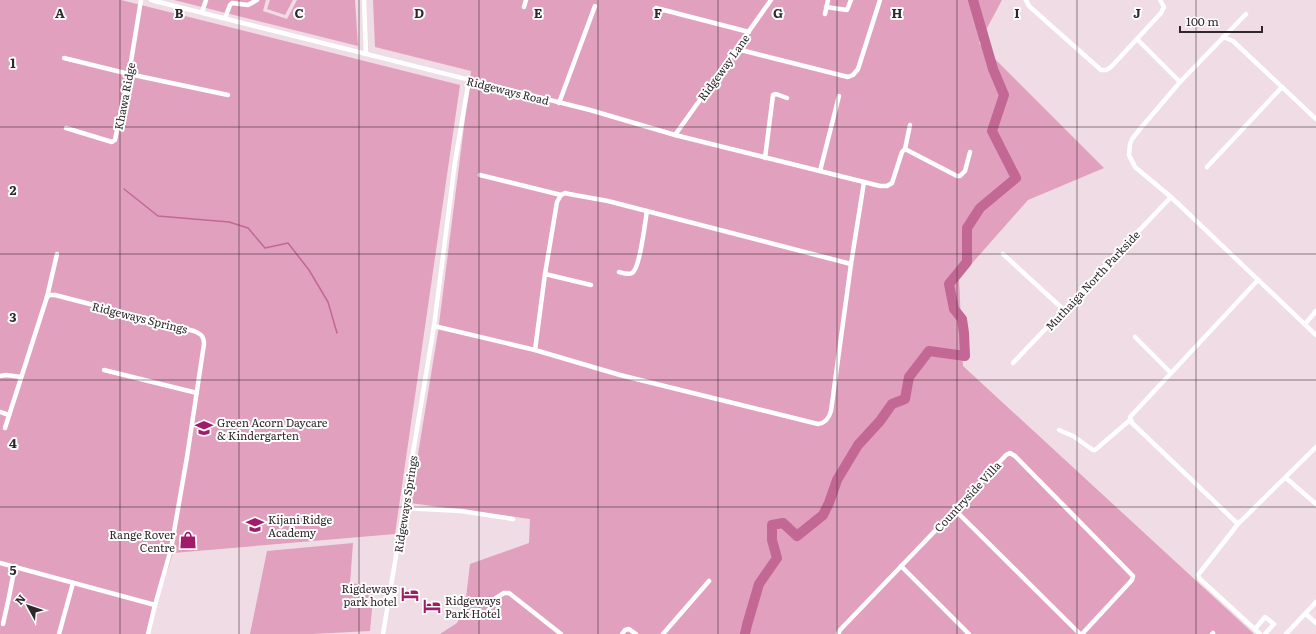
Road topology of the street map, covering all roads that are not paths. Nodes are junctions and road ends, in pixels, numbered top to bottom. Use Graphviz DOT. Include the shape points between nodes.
graph roads {
  1 [pos="141,0"];
  2 [pos="151,0"];
  3 [pos="206,0"];
  4 [pos="257,0"];
  5 [pos="364,0"];
  6 [pos="526,0"];
  7 [pos="771,0"];
  8 [pos="828,0"];
  9 [pos="851,0"];
  10 [pos="880,0"];
  11 [pos="1026,0"];
  12 [pos="1160,0"];
  13 [pos="595,6"];
  14 [pos="524,7"];
  15 [pos="826,7"];
  16 [pos="656,8"];
  17 [pos="202,12"];
  18 [pos="825,14"];
  19 [pos="1246,14"];
  20 [pos="225,18"];
  21 [pos="749,32"];
  22 [pos="1223,37"];
  23 [pos="1136,39"];
  24 [pos="737,49"];
  25 [pos="366,54"];
  26 [pos="64,58"];
  27 [pos="129,74"];
  28 [pos="469,80"];
  29 [pos="1180,82"];
  30 [pos="1282,87"];
  31 [pos="228,95"];
  32 [pos="839,96"];
  33 [pos="787,98"];
  34 [pos="559,102"];
  35 [pos="1316,119"];
  36 [pos="910,125"];
  37 [pos="66,128"];
  38 [pos="675,135"];
  39 [pos="905,149"];
  40 [pos="970,152"];
  41 [pos="765,158"];
  42 [pos="1207,167"];
  43 [pos="820,171"];
  44 [pos="480,176"];
  45 [pos="864,182"];
  46 [pos="561,195"];
  47 [pos="1171,197"];
  48 [pos="647,212"];
  49 [pos="57,254"];
  50 [pos="1003,254"];
  51 [pos="851,264"];
  52 [pos="619,272"];
  53 [pos="544,274"];
  54 [pos="1258,280"];
  55 [pos="591,286"];
  56 [pos="47,296"];
  57 [pos="1064,310"];
  58 [pos="1316,311"];
  59 [pos="1305,324"];
  60 [pos="434,326"];
  61 [pos="1316,335"];
  62 [pos="1135,337"];
  63 [pos="534,350"];
  64 [pos="1013,363"];
  65 [pos="104,370"];
  66 [pos="1171,373"];
  67 [pos="0,376"];
  68 [pos="21,377"];
  69 [pos="197,393"];
  70 [pos="0,412"];
  71 [pos="9,415"];
  72 [pos="1130,419"];
  73 [pos="5,428"];
  74 [pos="1059,430"];
  75 [pos="1316,447"];
  76 [pos="1286,478"];
  77 [pos="1316,504"];
  78 [pos="404,508"];
  79 [pos="955,510"];
  80 [pos="513,519"];
  81 [pos="1238,524"];
  82 [pos="0,563"];
  83 [pos="15,566"];
  84 [pos="901,566"];
  85 [pos="708,581"];
  86 [pos="73,583"];
  87 [pos="1316,602"];
  88 [pos="488,603"];
  89 [pos="155,605"];
  90 [pos="1306,614"];
  91 [pos="1316,623"];
  92 [pos="2,624"];
  93 [pos="1255,629"];
  94 [pos="60,634"];
  95 [pos="148,634"];
  96 [pos="383,634"];
  97 [pos="561,634"];
  98 [pos="622,634"];
  99 [pos="636,634"];
  100 [pos="663,634"];
  101 [pos="838,634"];
  102 [pos="969,634"];
  103 [pos="1081,634"];
  104 [pos="1260,634"];
  105 [pos="1265,634"];
  106 [pos="1286,634"];
  1 -- 27 [label="street, Khawa Ridge"];
  2 -- 17 [label="street, Ridgeways Road"];
  3 -- 17 [label="street"];
  4 -- 20 [label="street" via="248,5 232,3"];
  5 -- 25 [label="street"];
  6 -- 14 [label="street"];
  7 -- 21 [label="street, Ridgeway Lane"];
  8 -- 15 [label="street"];
  9 -- 15 [label="street" via="847,10"];
  10 -- 24 [label="street" via="858,69 848,77"];
  11 -- 23 [label="street" via="1029,6 1101,70 1111,67"];
  12 -- 23 [label="street" via="1164,6 1161,13"];
  13 -- 34 [label="street"];
  15 -- 18 [label="street"];
  16 -- 21 [label="street"];
  17 -- 20 [label="street, Ridgeways Road"];
  19 -- 22 [label="street"];
  20 -- 25 [label="street, Ridgeways Road"];
  21 -- 24 [label="street, Ridgeway Lane"];
  22 -- 29 [label="street"];
  22 -- 30 [label="street" via="1233,40"];
  23 -- 29 [label="street"];
  24 -- 38 [label="street, Ridgeway Lane"];
  25 -- 28 [label="street, Ridgeways Road"];
  26 -- 27 [label="street"];
  27 -- 31 [label="street"];
  27 -- 37 [label="street, Khawa Ridge" via="115,140 112,142"];
  28 -- 34 [label="street, Ridgeways Road"];
  28 -- 60 [label="street, Ridgeways Springs"];
  29 -- 47 [label="street" via="1132,138 1129,150 1135,167"];
  30 -- 35 [label="street"];
  30 -- 42 [label="street"];
  32 -- 43 [label="street"];
  33 -- 41 [label="street" via="773,95"];
  34 -- 38 [label="street, Ridgeways Road"];
  36 -- 39 [label="street"];
  38 -- 41 [label="street, Ridgeways Road"];
  39 -- 40 [label="street" via="957,176 965,171"];
  39 -- 45 [label="street, Ridgeways Road" via="892,183 880,186"];
  41 -- 43 [label="street, Ridgeways Road"];
  43 -- 45 [label="street, Ridgeways Road"];
  44 -- 46 [label="street"];
  45 -- 51 [label="street"];
  46 -- 48 [label="street" via="565,193 608,201"];
  46 -- 53 [label="street"];
  47 -- 54 [label="street"];
  47 -- 57 [label="street, Muthaiga North Parkside"];
  48 -- 51 [label="street"];
  48 -- 52 [label="street" via="635,270 628,274"];
  49 -- 56 [label="street"];
  50 -- 57 [label="street"];
  51 -- 63 [label="street" via="831,411 827,420 821,424 620,375"];
  53 -- 55 [label="street"];
  53 -- 63 [label="street"];
  54 -- 59 [label="street"];
  54 -- 66 [label="street"];
  56 -- 68 [label="street"];
  56 -- 69 [label="street, Ridgeways Springs" via="55,295 200,333 204,344"];
  57 -- 64 [label="street, Muthaiga North Parkside"];
  58 -- 59 [label="street"];
  59 -- 61 [label="street"];
  60 -- 63 [label="street"];
  60 -- 78 [label="street, Ridgeways Springs"];
  62 -- 66 [label="street"];
  65 -- 69 [label="street"];
  66 -- 72 [label="street"];
  67 -- 68 [label="street"];
  68 -- 71 [label="street"];
  69 -- 89 [label="street, Ridgeways Springs" via="171,550"];
  70 -- 71 [label="street"];
  71 -- 73 [label="street"];
  72 -- 74 [label="street" via="1096,450"];
  72 -- 81 [label="street"];
  75 -- 76 [label="street"];
  76 -- 77 [label="street"];
  76 -- 81 [label="street"];
  78 -- 80 [label="street" via="461,511"];
  78 -- 96 [label="street, Ridgeways Springs"];
  79 -- 84 [label="street, Countryside Villa"];
  79 -- 103 [label="street"];
  79 -- 103 [label="street, Countryside Villa" via="1010,452 1026,466 1133,577"];
  81 -- 93 [label="street" via="1198,575"];
  82 -- 83 [label="street"];
  83 -- 86 [label="street"];
  83 -- 92 [label="street"];
  84 -- 101 [label="street, Countryside Villa"];
  84 -- 102 [label="street"];
  85 -- 100 [label="street"];
  86 -- 89 [label="street"];
  86 -- 94 [label="street"];
  87 -- 90 [label="street"];
  88 -- 97 [label="street" via="504,593 509,593"];
  89 -- 95 [label="street, Ridgeways Springs"];
  90 -- 91 [label="street"];
  90 -- 106 [label="street"];
  93 -- 104 [label="street"];
  93 -- 105 [label="street" via="1265,617 1274,624"];
  98 -- 99 [label="street" via="629,629"];
}
